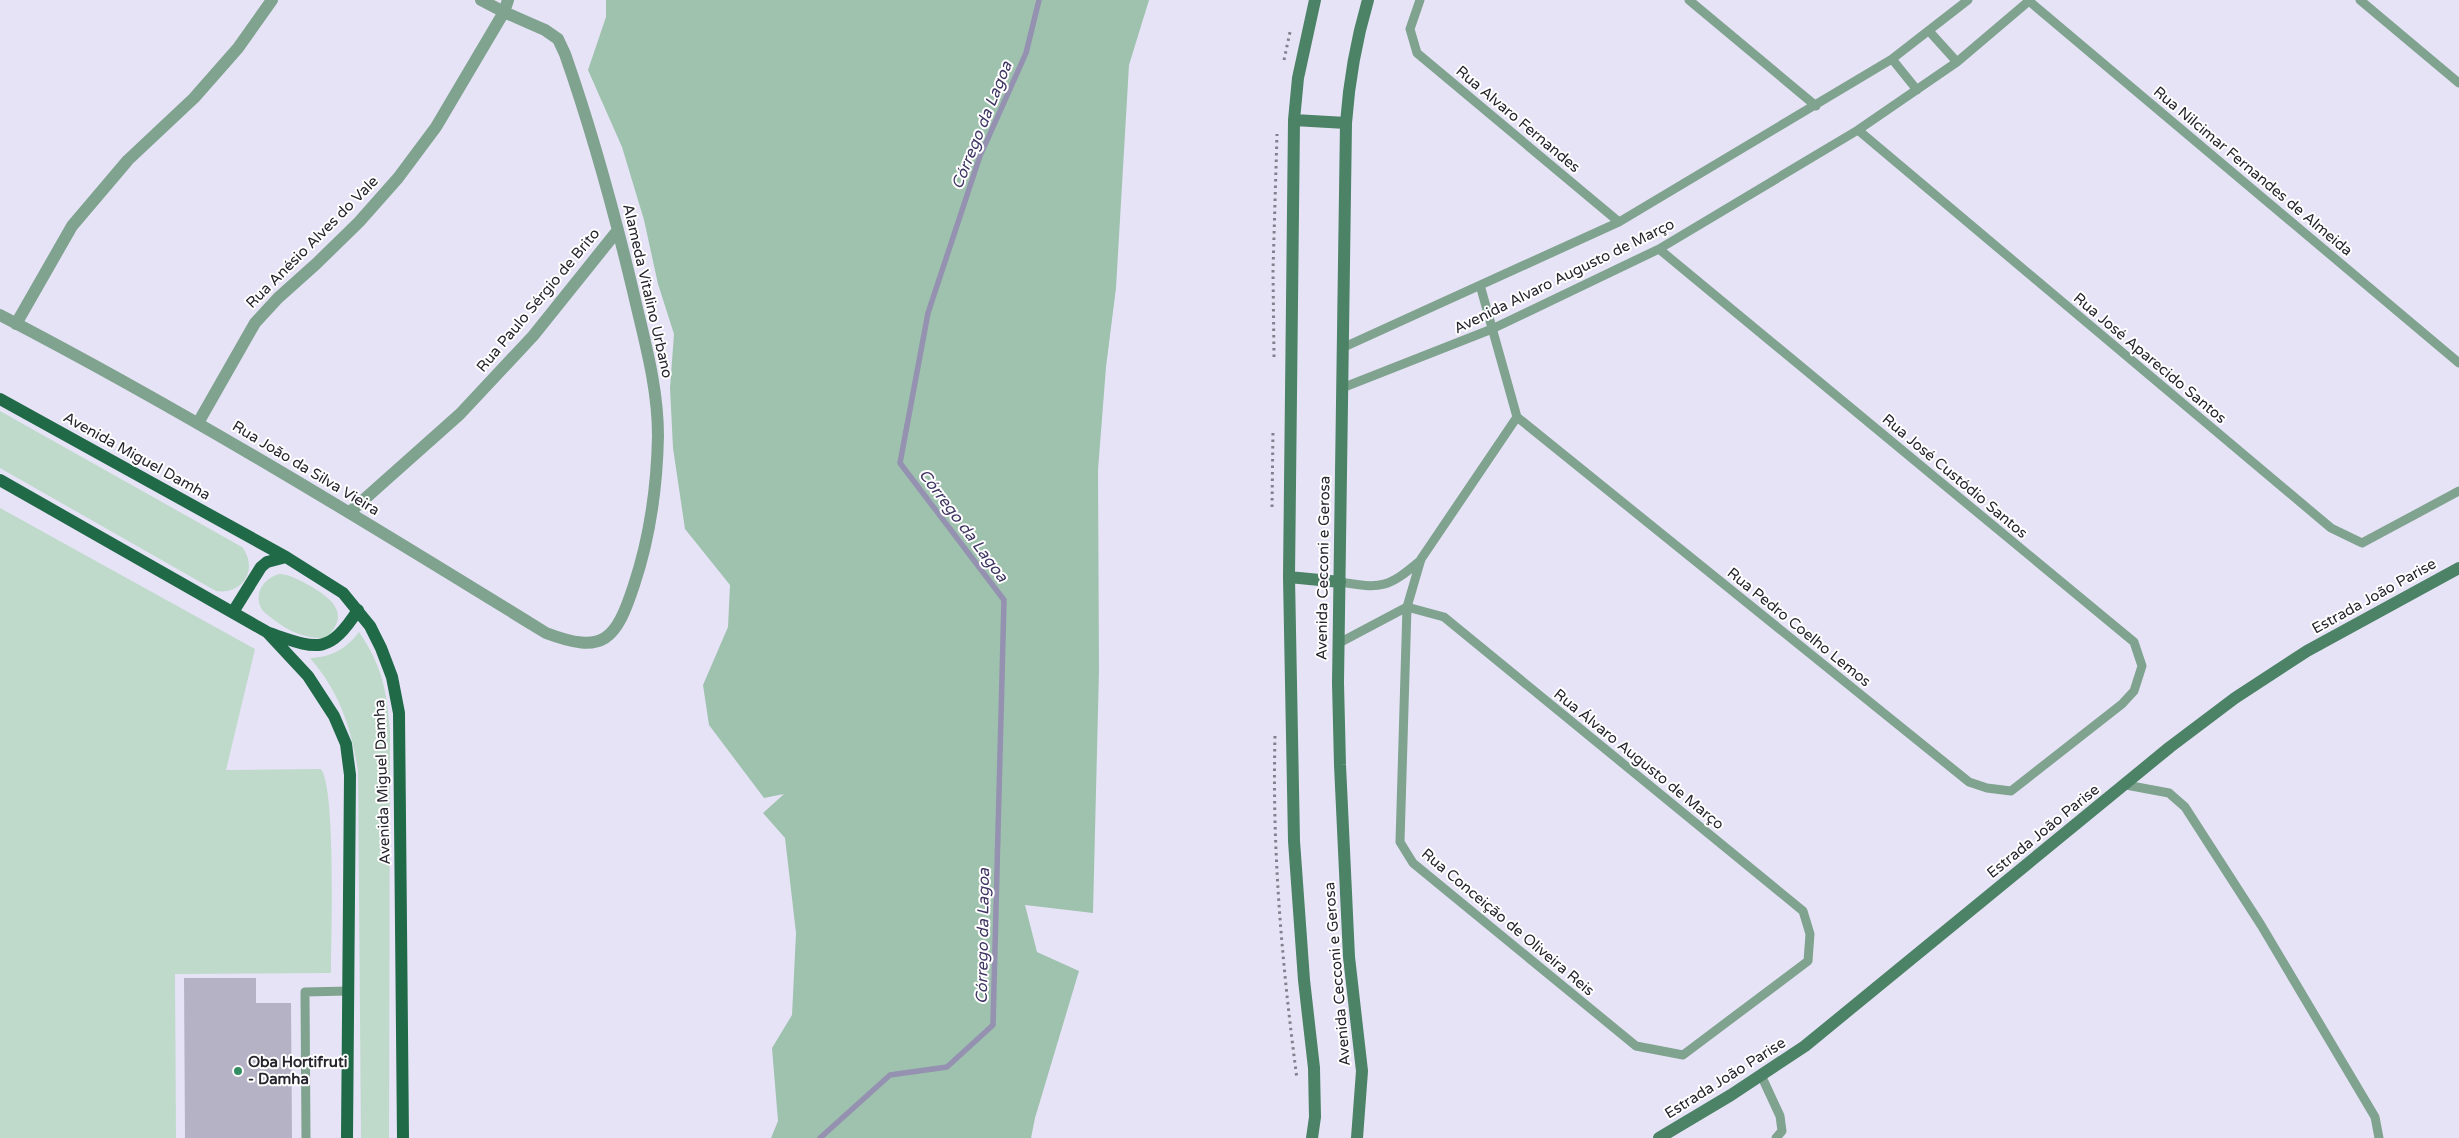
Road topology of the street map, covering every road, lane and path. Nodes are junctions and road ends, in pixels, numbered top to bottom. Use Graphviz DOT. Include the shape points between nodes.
graph roads {
  1 [pos="272,0"];
  2 [pos="481,0"];
  3 [pos="1315,0"];
  4 [pos="1368,0"];
  5 [pos="1420,0"];
  6 [pos="1689,0"];
  7 [pos="1968,0"];
  8 [pos="2030,0"];
  9 [pos="2360,0"];
  10 [pos="506,6"];
  11 [pos="1929,31"];
  12 [pos="1892,59"];
  13 [pos="1957,62"];
  14 [pos="2459,83"];
  15 [pos="1917,90"];
  16 [pos="1816,106"];
  17 [pos="1294,120"];
  18 [pos="1346,123"];
  19 [pos="1858,130"];
  20 [pos="1619,222"];
  21 [pos="618,230"];
  22 [pos="1659,249"];
  23 [pos="1480,285"];
  24 [pos="0,315"];
  25 [pos="16,324"];
  26 [pos="1492,329"];
  27 [pos="1342,348"];
  28 [pos="2459,363"];
  29 [pos="1342,388"];
  30 [pos="0,399"];
  31 [pos="1517,417"];
  32 [pos="198,423"];
  33 [pos="0,480"];
  34 [pos="2459,491"];
  35 [pos="350,512"];
  36 [pos="286,557"];
  37 [pos="1421,559"];
  38 [pos="2459,568"];
  39 [pos="1289,577"];
  40 [pos="1340,582"];
  41 [pos="1407,608"];
  42 [pos="358,610"];
  43 [pos="233,612"];
  44 [pos="267,632"];
  45 [pos="1339,643"];
  46 [pos="594,644"];
  47 [pos="2073,741"];
  48 [pos="2126,785"];
  49 [pos="348,991"];
  50 [pos="1743,1010"];
  51 [pos="1761,1074"];
  52 [pos="306,1138"];
  53 [pos="347,1138"];
  54 [pos="403,1138"];
  55 [pos="1312,1138"];
  56 [pos="1357,1138"];
  57 [pos="1659,1138"];
  58 [pos="1776,1138"];
  59 [pos="2379,1138"];
  1 -- 25 [label="street" via="238,48 128,160 72,226"];
  2 -- 10 [label="street, Alameda Vitalino Urbano"];
  3 -- 17 [label="street, Avenida Cecconi e Gerosa" via="1298,78"];
  4 -- 18 [label="street, Avenida Cecconi e Gerosa" via="1349,80"];
  5 -- 20 [label="lane, Rua Alvaro Fernandes" via="1410,29 1417,53"];
  6 -- 16 [label="lane"];
  7 -- 11 [label="lane, Avenida Alvaro Augusto de Março"];
  8 -- 13 [label="lane, Avenida Alvaro Augusto de Março"];
  8 -- 28 [label="lane, Rua Nilcimar Fernandes de Almeida"];
  9 -- 14 [label="lane"];
  10 -- 21 [label="street, Alameda Vitalino Urbano" via="558,39 573,77"];
  10 -- 32 [label="street, Rua Anésio Alves do Vale" via="420,149 359,222 255,323"];
  11 -- 12 [label="lane, Avenida Alvaro Augusto de Março"];
  11 -- 13 [label="lane"];
  12 -- 15 [label="lane"];
  12 -- 16 [label="lane, Avenida Alvaro Augusto de Março"];
  13 -- 15 [label="lane, Avenida Alvaro Augusto de Março"];
  15 -- 19 [label="lane, Avenida Alvaro Augusto de Março"];
  16 -- 20 [label="lane, Avenida Alvaro Augusto de Março"];
  17 -- 18 [label="street"];
  17 -- 39 [label="street, Avenida Cecconi e Gerosa"];
  18 -- 27 [label="street, Avenida Cecconi e Gerosa"];
  19 -- 22 [label="lane, Avenida Alvaro Augusto de Março"];
  19 -- 34 [label="lane, Rua José Aparecido Santos" via="2331,528 2362,542"];
  20 -- 23 [label="lane, Avenida Alvaro Augusto de Março"];
  21 -- 35 [label="street, Rua Paulo Sérgio de Brito" via="533,336 460,414"];
  21 -- 46 [label="street, Alameda Vitalino Urbano" via="654,377 658,435 653,504 642,563 628,606 615,631"];
  22 -- 26 [label="lane, Avenida Alvaro Augusto de Março"];
  22 -- 47 [label="lane, Rua José Custódio Santos" via="2134,642 2142,666 2134,691"];
  23 -- 26 [label="lane"];
  23 -- 27 [label="lane, Avenida Alvaro Augusto de Março"];
  24 -- 25 [label="street, Rua João da Silva Vieira"];
  25 -- 32 [label="street, Rua João da Silva Vieira"];
  26 -- 29 [label="lane, Avenida Alvaro Augusto de Março"];
  26 -- 31 [label="lane"];
  27 -- 29 [label="street, Avenida Cecconi e Gerosa"];
  29 -- 40 [label="street, Avenida Cecconi e Gerosa"];
  30 -- 36 [label="main road, Avenida Miguel Damha"];
  31 -- 37 [label="lane, Rua Conceição de Oliveira Reis"];
  31 -- 47 [label="lane, Rua Pedro Coelho Lemos" via="1969,782 2011,791"];
  32 -- 35 [label="street, Rua João da Silva Vieira"];
  33 -- 43 [label="main road"];
  35 -- 46 [label="street, Rua João da Silva Vieira" via="546,633 570,642"];
  36 -- 42 [label="main road, Avenida Miguel Damha" via="343,593"];
  36 -- 43 [label="main road" via="261,567"];
  37 -- 40 [label="lane, Rua Conceição de Oliveira Reis" via="1398,580 1386,585"];
  37 -- 41 [label="lane, Rua Conceição de Oliveira Reis"];
  38 -- 48 [label="street, Estrada João Parise" via="2307,651 2243,693"];
  39 -- 40 [label="street"];
  39 -- 55 [label="street, Avenida Cecconi e Gerosa" via="1294,841 1314,1068"];
  40 -- 45 [label="street, Avenida Cecconi e Gerosa"];
  41 -- 45 [label="lane"];
  41 -- 50 [label="lane, Rua Álvaro Augusto de Março" via="1444,617 1804,911 1810,934 1808,961"];
  41 -- 50 [label="lane, Rua Conceição de Oliveira Reis" via="1400,842 1413,863 1636,1046 1683,1056"];
  42 -- 44 [label="main road" via="346,629 331,643 300,644"];
  42 -- 54 [label="main road, Avenida Miguel Damha" via="382,648 399,713"];
  43 -- 44 [label="main road"];
  44 -- 49 [label="main road" via="308,676 334,716 346,744 350,775"];
  45 -- 56 [label="street, Avenida Cecconi e Gerosa" via="1340,765 1349,957 1362,1071"];
  48 -- 51 [label="street, Estrada João Parise" via="1805,1046"];
  48 -- 59 [label="lane" via="2169,793 2185,808 2262,925 2376,1117"];
  49 -- 52 [label="lane" via="305,992"];
  49 -- 53 [label="main road"];
  51 -- 57 [label="street, Estrada João Parise"];
  51 -- 58 [label="lane" via="1780,1116 1782,1131"];
}
